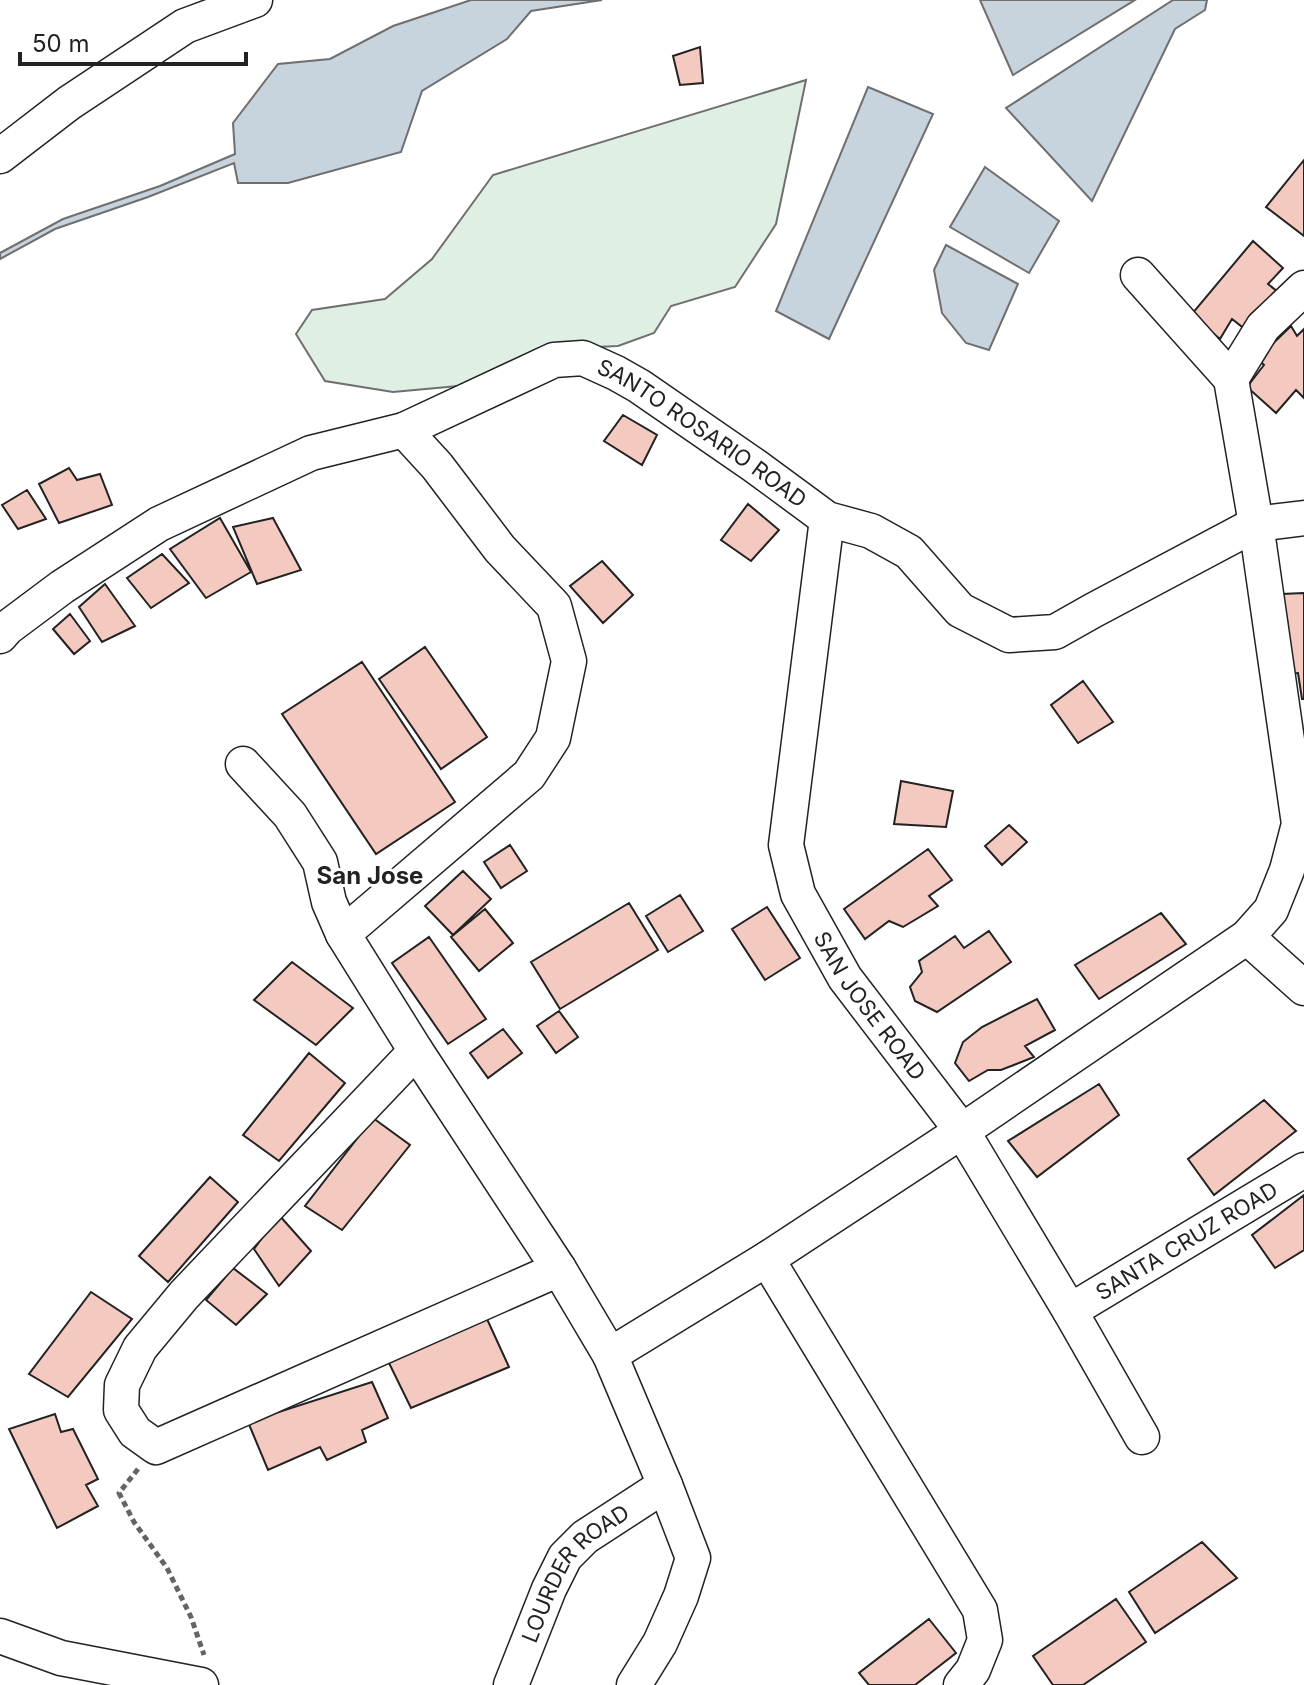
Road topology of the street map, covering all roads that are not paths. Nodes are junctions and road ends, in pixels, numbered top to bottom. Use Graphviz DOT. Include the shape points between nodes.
graph roads {
  1 [pos="255,0"];
  2 [pos="0,156"];
  3 [pos="1138,275"];
  4 [pos="1304,288"];
  5 [pos="1231,379"];
  6 [pos="404,430"];
  7 [pos="1304,518"];
  8 [pos="827,519"];
  9 [pos="1256,524"];
  10 [pos="0,636"];
  11 [pos="243,764"];
  12 [pos="343,934"];
  13 [pos="1247,937"];
  14 [pos="1304,988"];
  15 [pos="416,1051"];
  16 [pos="962,1131"];
  17 [pos="1304,1170"];
  18 [pos="767,1259"];
  19 [pos="559,1269"];
  20 [pos="1070,1311"];
  21 [pos="610,1355"];
  22 [pos="1142,1437"];
  23 [pos="665,1485"];
  24 [pos="0,1636"];
  25 [pos="203,1672"];
  26 [pos="511,1685"];
  27 [pos="634,1685"];
  28 [pos="961,1685"];
  1 -- 2 [label="street" via="185,26"];
  3 -- 5 [label="street"];
  4 -- 5 [label="street" via="1263,327"];
  5 -- 9 [label="street"];
  6 -- 8 [label="street, SANTO ROSARIO ROAD" via="554,360 583,358 639,386"];
  6 -- 10 [label="street, SANTO ROSARIO ROAD" via="311,453 159,524 62,587"];
  6 -- 12 [label="street" via="500,549 554,606 569,661 553,738 529,775"];
  7 -- 9 [label="street"];
  8 -- 9 [label="street, SANTO ROSARIO ROAD" via="871,531 909,552 960,610 1009,635 1055,632"];
  8 -- 16 [label="street, SAN JOSE ROAD" via="786,845 798,894 845,978"];
  9 -- 13 [label="street" via="1299,824 1271,910"];
  11 -- 12 [label="street" via="290,815 320,862"];
  12 -- 15 [label="street"];
  13 -- 14 [label="street"];
  13 -- 16 [label="street"];
  15 -- 19 [label="street"];
  15 -- 19 [label="street" via="140,1348 122,1385 121,1410 135,1432 156,1447"];
  16 -- 18 [label="street"];
  16 -- 20 [label="street, SAN JOSE ROAD"];
  17 -- 20 [label="street, SANTA CRUZ ROAD"];
  18 -- 21 [label="street"];
  18 -- 28 [label="street" via="980,1610 985,1640"];
  19 -- 21 [label="street"];
  20 -- 22 [label="street, SAN JOSE ROAD"];
  21 -- 23 [label="street"];
  23 -- 26 [label="street, LOURDER ROAD" via="585,1537 565,1557"];
  23 -- 27 [label="street" via="693,1558 660,1643"];
  24 -- 25 [label="street" via="61,1658"];
}
